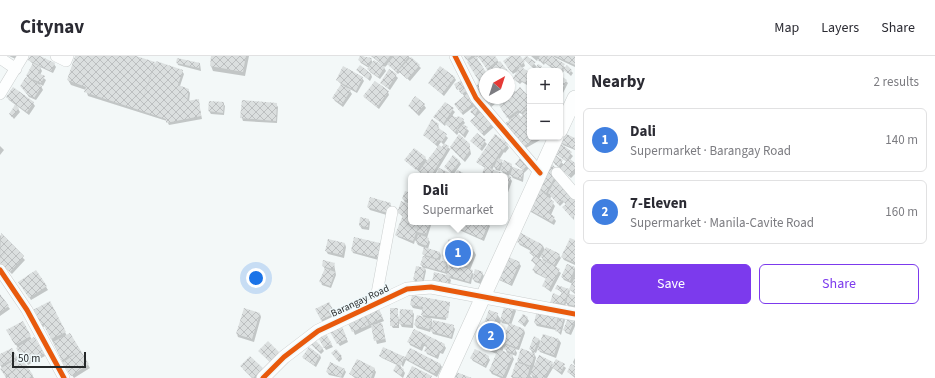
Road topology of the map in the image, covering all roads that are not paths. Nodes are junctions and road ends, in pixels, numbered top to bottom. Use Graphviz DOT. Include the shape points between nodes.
graph roads {
  1 [pos="23,56"];
  2 [pos="56,56"];
  3 [pos="68,56"];
  4 [pos="455,56"];
  5 [pos="0,58"];
  6 [pos="16,68"];
  7 [pos="0,94"];
  8 [pos="575,98"];
  9 [pos="563,124"];
  10 [pos="555,140"];
  11 [pos="545,166"];
  12 [pos="557,173"];
  13 [pos="575,194"];
  14 [pos="392,212"];
  15 [pos="0,270"];
  16 [pos="482,297"];
  17 [pos="375,304"];
  18 [pos="575,314"];
  19 [pos="64,378"];
  20 [pos="263,378"];
  21 [pos="446,378"];
  1 -- 6 [label="street"];
  2 -- 3 [label="street" via="66,61"];
  4 -- 11 [label="street" via="476,98"];
  5 -- 6 [label="street"];
  6 -- 7 [label="street"];
  8 -- 9 [label="main road"];
  10 -- 11 [label="main road"];
  11 -- 16 [label="main road"];
  12 -- 13 [label="street"];
  14 -- 17 [label="street"];
  15 -- 19 [label="street" via="27,310"];
  16 -- 17 [label="street, Barangay Road" via="431,287 418,287 407,289"];
  16 -- 18 [label="street, Barangay Road"];
  16 -- 21 [label="main road"];
  17 -- 20 [label="street, Barangay Road" via="318,331 284,357"];
}
